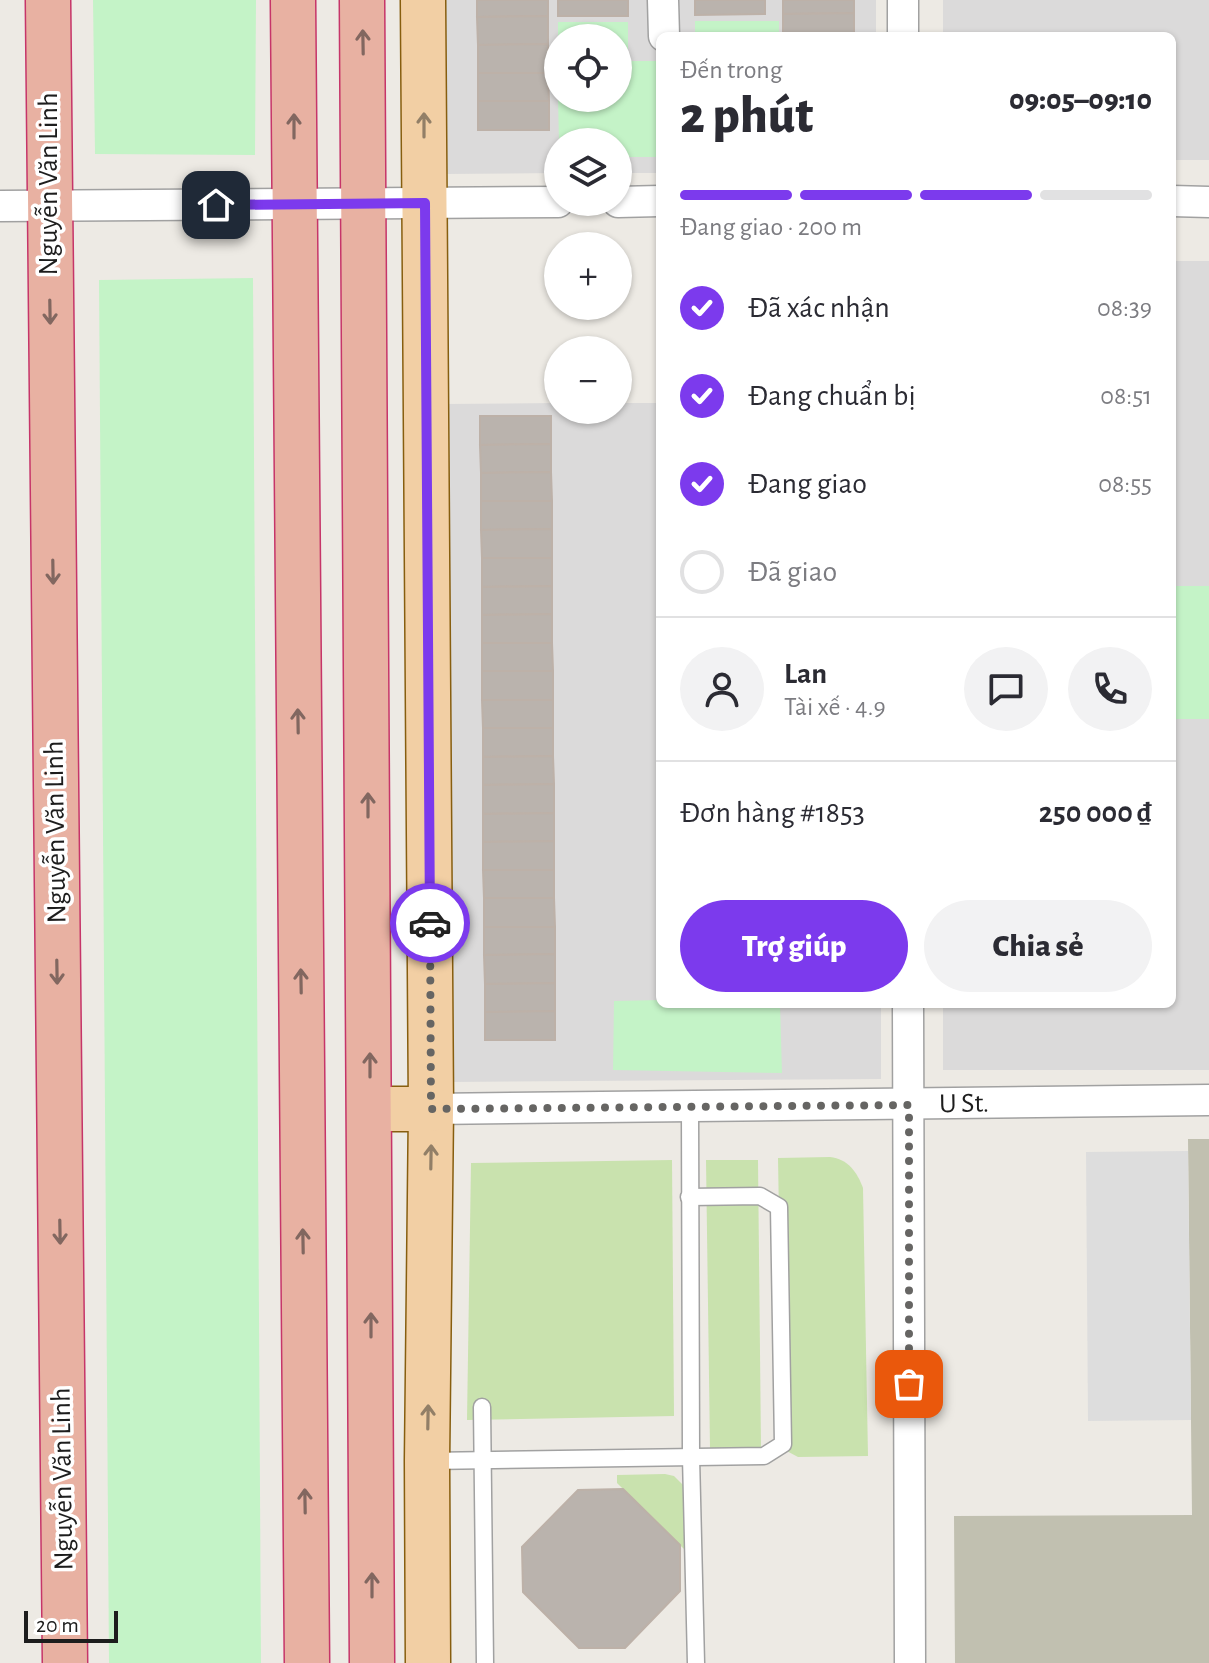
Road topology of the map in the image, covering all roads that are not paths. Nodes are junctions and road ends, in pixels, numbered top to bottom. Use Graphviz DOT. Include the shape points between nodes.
graph roads {
  1 [pos="48,0"];
  2 [pos="293,0"];
  3 [pos="362,0"];
  4 [pos="423,0"];
  5 [pos="663,0"];
  6 [pos="903,0"];
  7 [pos="664,32"];
  8 [pos="903,32"];
  9 [pos="656,201"];
  10 [pos="1176,201"];
  11 [pos="544,202"];
  12 [pos="632,202"];
  13 [pos="1209,202"];
  14 [pos="425,203"];
  15 [pos="294,204"];
  16 [pos="364,204"];
  17 [pos="0,206"];
  18 [pos="49,206"];
  19 [pos="908,1008"];
  20 [pos="1209,1100"];
  21 [pos="909,1105"];
  22 [pos="690,1107"];
  23 [pos="371,1109"];
  24 [pos="431,1109"];
  25 [pos="689,1197"];
  26 [pos="482,1407"];
  27 [pos="691,1457"];
  28 [pos="484,1460"];
  29 [pos="427,1461"];
  30 [pos="65,1663"];
  31 [pos="307,1663"];
  32 [pos="372,1663"];
  33 [pos="428,1663"];
  34 [pos="485,1663"];
  35 [pos="696,1663"];
  36 [pos="910,1663"];
  1 -- 18 [label="highway, Nguyễn Văn Linh"];
  15 -- 2 [label="highway, one-way"];
  16 -- 3 [label="highway, one-way"];
  14 -- 4 [label="main road, one-way"];
  5 -- 7 [label="street"];
  6 -- 8 [label="street"];
  9 -- 12 [label="street"];
  10 -- 13 [label="street"];
  11 -- 14 [label="street"];
  14 -- 16 [label="street"];
  14 -- 24 [label="main road"];
  15 -- 16 [label="street"];
  15 -- 18 [label="street"];
  31 -- 15 [label="highway, one-way"];
  23 -- 16 [label="highway, one-way"];
  17 -- 18 [label="street"];
  18 -- 30 [label="highway, Nguyễn Văn Linh, one-way"];
  19 -- 21 [label="street"];
  20 -- 21 [label="street, U St."];
  21 -- 22 [label="street, U St."];
  21 -- 36 [label="street"];
  22 -- 24 [label="street, U St."];
  22 -- 25 [label="lane"];
  23 -- 24 [label="main road"];
  32 -- 23 [label="highway, one-way"];
  29 -- 24 [label="main road, one-way"];
  25 -- 27 [label="lane"];
  25 -- 27 [label="lane" via="760,1196 779,1207 783,1444 764,1456"];
  26 -- 28 [label="lane"];
  27 -- 28 [label="lane"];
  27 -- 35 [label="lane"];
  28 -- 29 [label="lane"];
  28 -- 34 [label="lane"];
  29 -- 33 [label="main road"];
}
